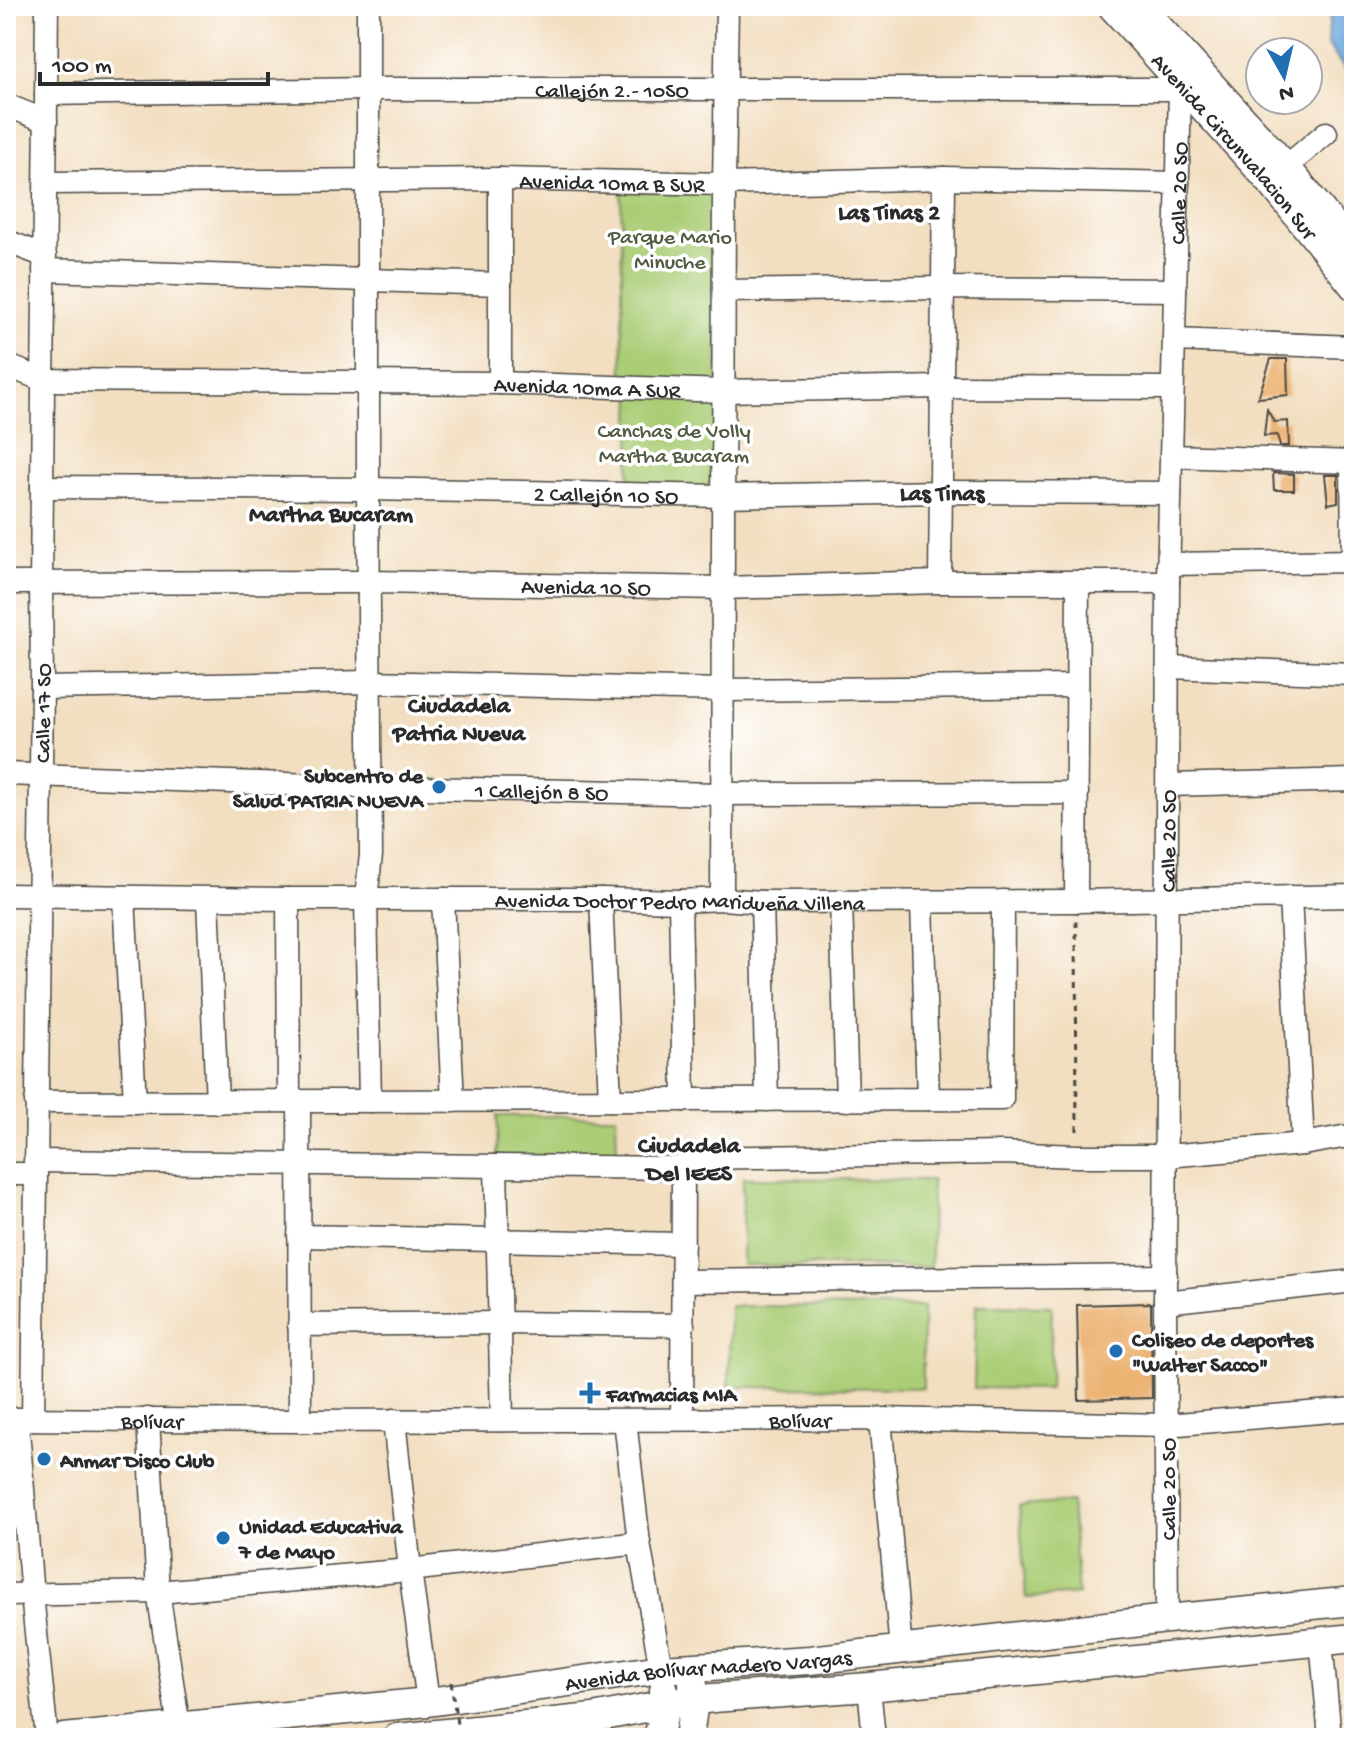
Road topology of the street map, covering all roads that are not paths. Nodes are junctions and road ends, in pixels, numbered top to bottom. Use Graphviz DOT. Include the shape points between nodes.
graph roads {
  1 [pos="47,6"];
  2 [pos="368,6"];
  3 [pos="727,6"];
  4 [pos="1112,6"];
  5 [pos="1139,6"];
  6 [pos="1186,80"];
  7 [pos="726,88"];
  8 [pos="368,89"];
  9 [pos="46,94"];
  10 [pos="6,105"];
  11 [pos="46,121"];
  12 [pos="1326,133"];
  13 [pos="1286,167"];
  14 [pos="944,178"];
  15 [pos="500,179"];
  16 [pos="367,181"];
  17 [pos="46,183"];
  18 [pos="1178,183"];
  19 [pos="724,184"];
  20 [pos="6,241"];
  21 [pos="1354,251"];
  22 [pos="45,263"];
  23 [pos="368,280"];
  24 [pos="500,284"];
  25 [pos="1354,286"];
  26 [pos="943,288"];
  27 [pos="1175,290"];
  28 [pos="724,291"];
  29 [pos="1174,340"];
  30 [pos="1354,347"];
  31 [pos="6,365"];
  32 [pos="43,380"];
  33 [pos="368,382"];
  34 [pos="500,383"];
  35 [pos="943,387"];
  36 [pos="1172,388"];
  37 [pos="724,391"];
  38 [pos="1171,456"];
  39 [pos="1353,462"];
  40 [pos="42,487"];
  41 [pos="368,489"];
  42 [pos="942,492"];
  43 [pos="1170,493"];
  44 [pos="723,496"];
  45 [pos="1354,561"];
  46 [pos="1168,573"];
  47 [pos="369,582"];
  48 [pos="940,582"];
  49 [pos="1078,582"];
  50 [pos="6,583"];
  51 [pos="41,583"];
  52 [pos="723,588"];
  53 [pos="1168,667"];
  54 [pos="1354,674"];
  55 [pos="369,682"];
  56 [pos="1077,686"];
  57 [pos="42,688"];
  58 [pos="723,690"];
  59 [pos="6,774"];
  60 [pos="41,774"];
  61 [pos="1354,780"];
  62 [pos="1168,785"];
  63 [pos="370,787"];
  64 [pos="1077,793"];
  65 [pos="722,794"];
  66 [pos="6,895"];
  67 [pos="1354,896"];
  68 [pos="38,897"];
  69 [pos="124,897"];
  70 [pos="1290,897"];
  71 [pos="208,899"];
  72 [pos="288,899"];
  73 [pos="366,899"];
  74 [pos="443,899"];
  75 [pos="601,899"];
  76 [pos="722,899"];
  77 [pos="1167,899"];
  78 [pos="680,901"];
  79 [pos="841,901"];
  80 [pos="1003,901"];
  81 [pos="1076,901"];
  82 [pos="762,902"];
  83 [pos="922,902"];
  84 [pos="928,1099"];
  85 [pos="610,1100"];
  86 [pos="684,1100"];
  87 [pos="767,1100"];
  88 [pos="847,1100"];
  89 [pos="294,1101"];
  90 [pos="370,1101"];
  91 [pos="453,1101"];
  92 [pos="36,1102"];
  93 [pos="135,1102"];
  94 [pos="217,1102"];
  95 [pos="1354,1135"];
  96 [pos="1303,1144"];
  97 [pos="1167,1156"];
  98 [pos="686,1163"];
  99 [pos="299,1164"];
  100 [pos="496,1166"];
  101 [pos="35,1167"];
  102 [pos="6,1174"];
  103 [pos="299,1236"];
  104 [pos="498,1240"];
  105 [pos="683,1244"];
  106 [pos="1166,1276"];
  107 [pos="683,1281"];
  108 [pos="1354,1281"];
  109 [pos="1165,1302"];
  110 [pos="499,1323"];
  111 [pos="299,1325"];
  112 [pos="683,1325"];
  113 [pos="1354,1409"];
  114 [pos="19,1419"];
  115 [pos="148,1419"];
  116 [pos="682,1419"];
  117 [pos="880,1419"];
  118 [pos="394,1420"];
  119 [pos="502,1420"];
  120 [pos="625,1420"];
  121 [pos="300,1421"];
  122 [pos="1167,1425"];
  123 [pos="639,1543"];
  124 [pos="410,1570"];
  125 [pos="158,1592"];
  126 [pos="6,1595"];
  127 [pos="32,1595"];
  128 [pos="1354,1601"];
  129 [pos="1167,1619"];
  130 [pos="1354,1638"];
  131 [pos="1321,1641"];
  132 [pos="901,1650"];
  133 [pos="692,1667"];
  134 [pos="661,1669"];
  135 [pos="869,1687"];
  136 [pos="694,1701"];
  137 [pos="428,1702"];
  138 [pos="666,1704"];
  139 [pos="179,1727"];
  140 [pos="589,1728"];
  141 [pos="47,1738"];
  142 [pos="64,1738"];
  143 [pos="397,1738"];
  144 [pos="658,1738"];
  145 [pos="689,1738"];
  146 [pos="874,1738"];
  147 [pos="1330,1738"];
  1 -- 9 [label="street, Calle 17 SO"];
  2 -- 8 [label="street"];
  3 -- 7 [label="street"];
  4 -- 6 [label="main road, Avenida Circunvalacion Sur"];
  5 -- 6 [label="main road, Avenida Circunvalacion Sur"];
  6 -- 7 [label="street, Callejón 2.- 10SO"];
  6 -- 13 [label="main road, Avenida Circunvalacion Sur"];
  6 -- 18 [label="street, Calle 20 SO"];
  6 -- 25 [label="main road, Avenida Circunvalacion Sur"];
  7 -- 8 [label="street, Callejón 2.- 10SO"];
  7 -- 19 [label="street"];
  8 -- 9 [label="street, Callejón 2.- 10SO"];
  8 -- 16 [label="street"];
  9 -- 11 [label="street, Calle 17 SO"];
  10 -- 11 [label="street"];
  11 -- 17 [label="street, Calle 17 SO"];
  12 -- 13 [label="street"];
  13 -- 21 [label="main road, Avenida Circunvalacion Sur"];
  14 -- 18 [label="street, Avenida 10ma B SUR"];
  14 -- 19 [label="street, Avenida 10ma B SUR"];
  14 -- 26 [label="street"];
  15 -- 16 [label="street, Avenida 10ma B SUR"];
  15 -- 19 [label="street, Avenida 10ma B SUR"];
  15 -- 24 [label="street"];
  16 -- 17 [label="street, Avenida 10ma B SUR"];
  16 -- 23 [label="street"];
  17 -- 22 [label="street, Calle 17 SO"];
  18 -- 27 [label="street, Calle 20 SO"];
  19 -- 28 [label="street"];
  20 -- 22 [label="street"];
  22 -- 23 [label="street"];
  22 -- 32 [label="street, Calle 17 SO"];
  23 -- 24 [label="street"];
  23 -- 33 [label="street"];
  24 -- 34 [label="street"];
  26 -- 27 [label="street"];
  26 -- 28 [label="street"];
  26 -- 35 [label="street"];
  27 -- 29 [label="street, Calle 20 SO"];
  28 -- 37 [label="street"];
  29 -- 30 [label="street"];
  29 -- 36 [label="street, Calle 20 SO"];
  31 -- 32 [label="street, Avenida 10ma A SUR"];
  32 -- 33 [label="street, Avenida 10ma A SUR"];
  32 -- 40 [label="street, Calle 17 SO"];
  33 -- 34 [label="street, Avenida 10ma A SUR"];
  33 -- 41 [label="street"];
  34 -- 37 [label="street, Avenida 10ma A SUR"];
  35 -- 36 [label="street, Avenida 10ma A SUR"];
  35 -- 37 [label="street, Avenida 10ma A SUR"];
  35 -- 42 [label="street"];
  36 -- 38 [label="street, Calle 20 SO"];
  37 -- 44 [label="street"];
  38 -- 39 [label="street"];
  38 -- 43 [label="street, Calle 20 SO"];
  39 -- 45 [label="street"];
  40 -- 41 [label="street, 2 Callejón 10 SO"];
  40 -- 51 [label="street, Calle 17 SO"];
  41 -- 44 [label="street, 2 Callejón 10 SO"];
  41 -- 47 [label="street"];
  42 -- 43 [label="street, 2 Callejón 10 SO"];
  42 -- 44 [label="street, 2 Callejón 10 SO"];
  42 -- 48 [label="street"];
  43 -- 46 [label="street, Calle 20 SO"];
  44 -- 52 [label="street"];
  45 -- 46 [label="street, Avenida 10 SO"];
  46 -- 49 [label="street, Avenida 10 SO"];
  46 -- 53 [label="street, Calle 20 SO"];
  47 -- 51 [label="street, Avenida 10 SO"];
  47 -- 52 [label="street, Avenida 10 SO"];
  47 -- 55 [label="street"];
  48 -- 49 [label="street, Avenida 10 SO"];
  48 -- 52 [label="street, Avenida 10 SO"];
  49 -- 56 [label="street"];
  50 -- 51 [label="street, Avenida 10 SO"];
  51 -- 57 [label="street, Calle 17 SO"];
  52 -- 58 [label="street"];
  53 -- 54 [label="street"];
  53 -- 62 [label="street, Calle 20 SO"];
  55 -- 57 [label="street"];
  55 -- 58 [label="street"];
  55 -- 63 [label="street"];
  56 -- 58 [label="street"];
  56 -- 64 [label="street"];
  57 -- 60 [label="street, Calle 17 SO"];
  58 -- 65 [label="street"];
  59 -- 60 [label="street, 1 Callejón 8 SO"];
  60 -- 63 [label="street, 1 Callejón 8 SO"];
  60 -- 68 [label="street, Calle 17 SO"];
  61 -- 62 [label="street"];
  62 -- 77 [label="street, Calle 20 SO"];
  63 -- 65 [label="street, 1 Callejón 8 SO"];
  63 -- 73 [label="street"];
  64 -- 65 [label="street, 1 Callejón 8 SO"];
  64 -- 81 [label="street"];
  65 -- 76 [label="street"];
  66 -- 68 [label="street, Avenida Doctor Pedro Maridueña Villena"];
  67 -- 70 [label="street, Avenida Doctor Pedro Maridueña Villena"];
  68 -- 69 [label="street, Avenida Doctor Pedro Maridueña Villena"];
  68 -- 92 [label="street, Calle 17 SO"];
  69 -- 71 [label="street, Avenida Doctor Pedro Maridueña Villena"];
  69 -- 93 [label="street"];
  70 -- 77 [label="street, Avenida Doctor Pedro Maridueña Villena"];
  70 -- 96 [label="street"];
  71 -- 72 [label="street, Avenida Doctor Pedro Maridueña Villena"];
  71 -- 94 [label="street"];
  72 -- 73 [label="street, Avenida Doctor Pedro Maridueña Villena"];
  72 -- 89 [label="street"];
  73 -- 74 [label="street, Avenida Doctor Pedro Maridueña Villena"];
  73 -- 90 [label="street"];
  74 -- 75 [label="street, Avenida Doctor Pedro Maridueña Villena"];
  74 -- 91 [label="street"];
  75 -- 78 [label="street, Avenida Doctor Pedro Maridueña Villena"];
  75 -- 85 [label="street"];
  76 -- 78 [label="street, Avenida Doctor Pedro Maridueña Villena"];
  76 -- 82 [label="street, Avenida Doctor Pedro Maridueña Villena"];
  77 -- 81 [label="street, Avenida Doctor Pedro Maridueña Villena"];
  77 -- 97 [label="street, Calle 20 SO"];
  78 -- 86 [label="street"];
  79 -- 82 [label="street, Avenida Doctor Pedro Maridueña Villena"];
  79 -- 83 [label="street, Avenida Doctor Pedro Maridueña Villena"];
  79 -- 88 [label="street"];
  80 -- 81 [label="street, Avenida Doctor Pedro Maridueña Villena"];
  80 -- 83 [label="street, Avenida Doctor Pedro Maridueña Villena"];
  80 -- 84 [label="street" via="1002,1099"];
  82 -- 87 [label="street"];
  83 -- 84 [label="street"];
  84 -- 88 [label="street"];
  85 -- 86 [label="street"];
  85 -- 91 [label="street"];
  86 -- 87 [label="street"];
  87 -- 88 [label="street"];
  89 -- 90 [label="street"];
  89 -- 94 [label="street"];
  89 -- 99 [label="street"];
  90 -- 91 [label="street"];
  92 -- 93 [label="street"];
  92 -- 101 [label="street, Calle 17 SO"];
  93 -- 94 [label="street"];
  95 -- 96 [label="street"];
  96 -- 97 [label="street"];
  97 -- 98 [label="street" via="1002,1153"];
  97 -- 106 [label="street, Calle 20 SO"];
  98 -- 100 [label="street"];
  98 -- 105 [label="street"];
  99 -- 100 [label="street"];
  99 -- 101 [label="street"];
  99 -- 103 [label="street"];
  100 -- 104 [label="street"];
  101 -- 102 [label="street"];
  101 -- 114 [label="street, Calle 17 SO"];
  103 -- 104 [label="street"];
  103 -- 111 [label="street"];
  104 -- 105 [label="street"];
  104 -- 110 [label="street"];
  105 -- 107 [label="street"];
  106 -- 107 [label="street"];
  106 -- 109 [label="street, Calle 20 SO"];
  107 -- 112 [label="street"];
  108 -- 109 [label="street"];
  109 -- 122 [label="street, Calle 20 SO"];
  110 -- 111 [label="street"];
  110 -- 112 [label="street"];
  110 -- 119 [label="street"];
  111 -- 121 [label="street"];
  112 -- 116 [label="street"];
  113 -- 122 [label="street, Bolívar"];
  114 -- 115 [label="street, Bolívar"];
  114 -- 127 [label="street, Calle 17 SO"];
  115 -- 121 [label="street, Bolívar"];
  115 -- 125 [label="street"];
  116 -- 117 [label="street, Bolívar"];
  116 -- 120 [label="street, Bolívar"];
  117 -- 122 [label="street, Bolívar"];
  117 -- 132 [label="street"];
  118 -- 119 [label="street, Bolívar"];
  118 -- 121 [label="street, Bolívar"];
  118 -- 124 [label="street"];
  119 -- 120 [label="street, Bolívar"];
  120 -- 123 [label="street"];
  122 -- 129 [label="street, Calle 20 SO"];
  123 -- 124 [label="street"];
  123 -- 134 [label="street"];
  124 -- 125 [label="street"];
  124 -- 137 [label="street"];
  125 -- 127 [label="street"];
  125 -- 139 [label="street"];
  126 -- 127 [label="street"];
  127 -- 141 [label="street, Calle 17 SO"];
  128 -- 129 [label="main road, Avenida Bolívar Madero Vargas"];
  129 -- 132 [label="main road, Avenida Bolívar Madero Vargas"];
  130 -- 131 [label="main road, Avenida Bolívar Madero Vargas"];
  131 -- 135 [label="main road, Avenida Bolívar Madero Vargas"];
  131 -- 147 [label="street"];
  132 -- 133 [label="main road, Avenida Bolívar Madero Vargas"];
  133 -- 134 [label="main road, Avenida Bolívar Madero Vargas"];
  133 -- 136 [label="main road"];
  134 -- 137 [label="main road, Avenida Bolívar Madero Vargas"];
  134 -- 138 [label="main road"];
  135 -- 136 [label="main road, Avenida Bolívar Madero Vargas"];
  135 -- 146 [label="street"];
  136 -- 138 [label="main road, Avenida Bolívar Madero Vargas"];
  136 -- 145 [label="main road"];
  137 -- 139 [label="main road, Avenida Bolívar Madero Vargas"];
  138 -- 140 [label="main road, Avenida Bolívar Madero Vargas"];
  138 -- 144 [label="main road"];
  139 -- 142 [label="main road, Avenida Bolívar Madero Vargas"];
  140 -- 143 [label="main road, Avenida Bolívar Madero Vargas"];
}
